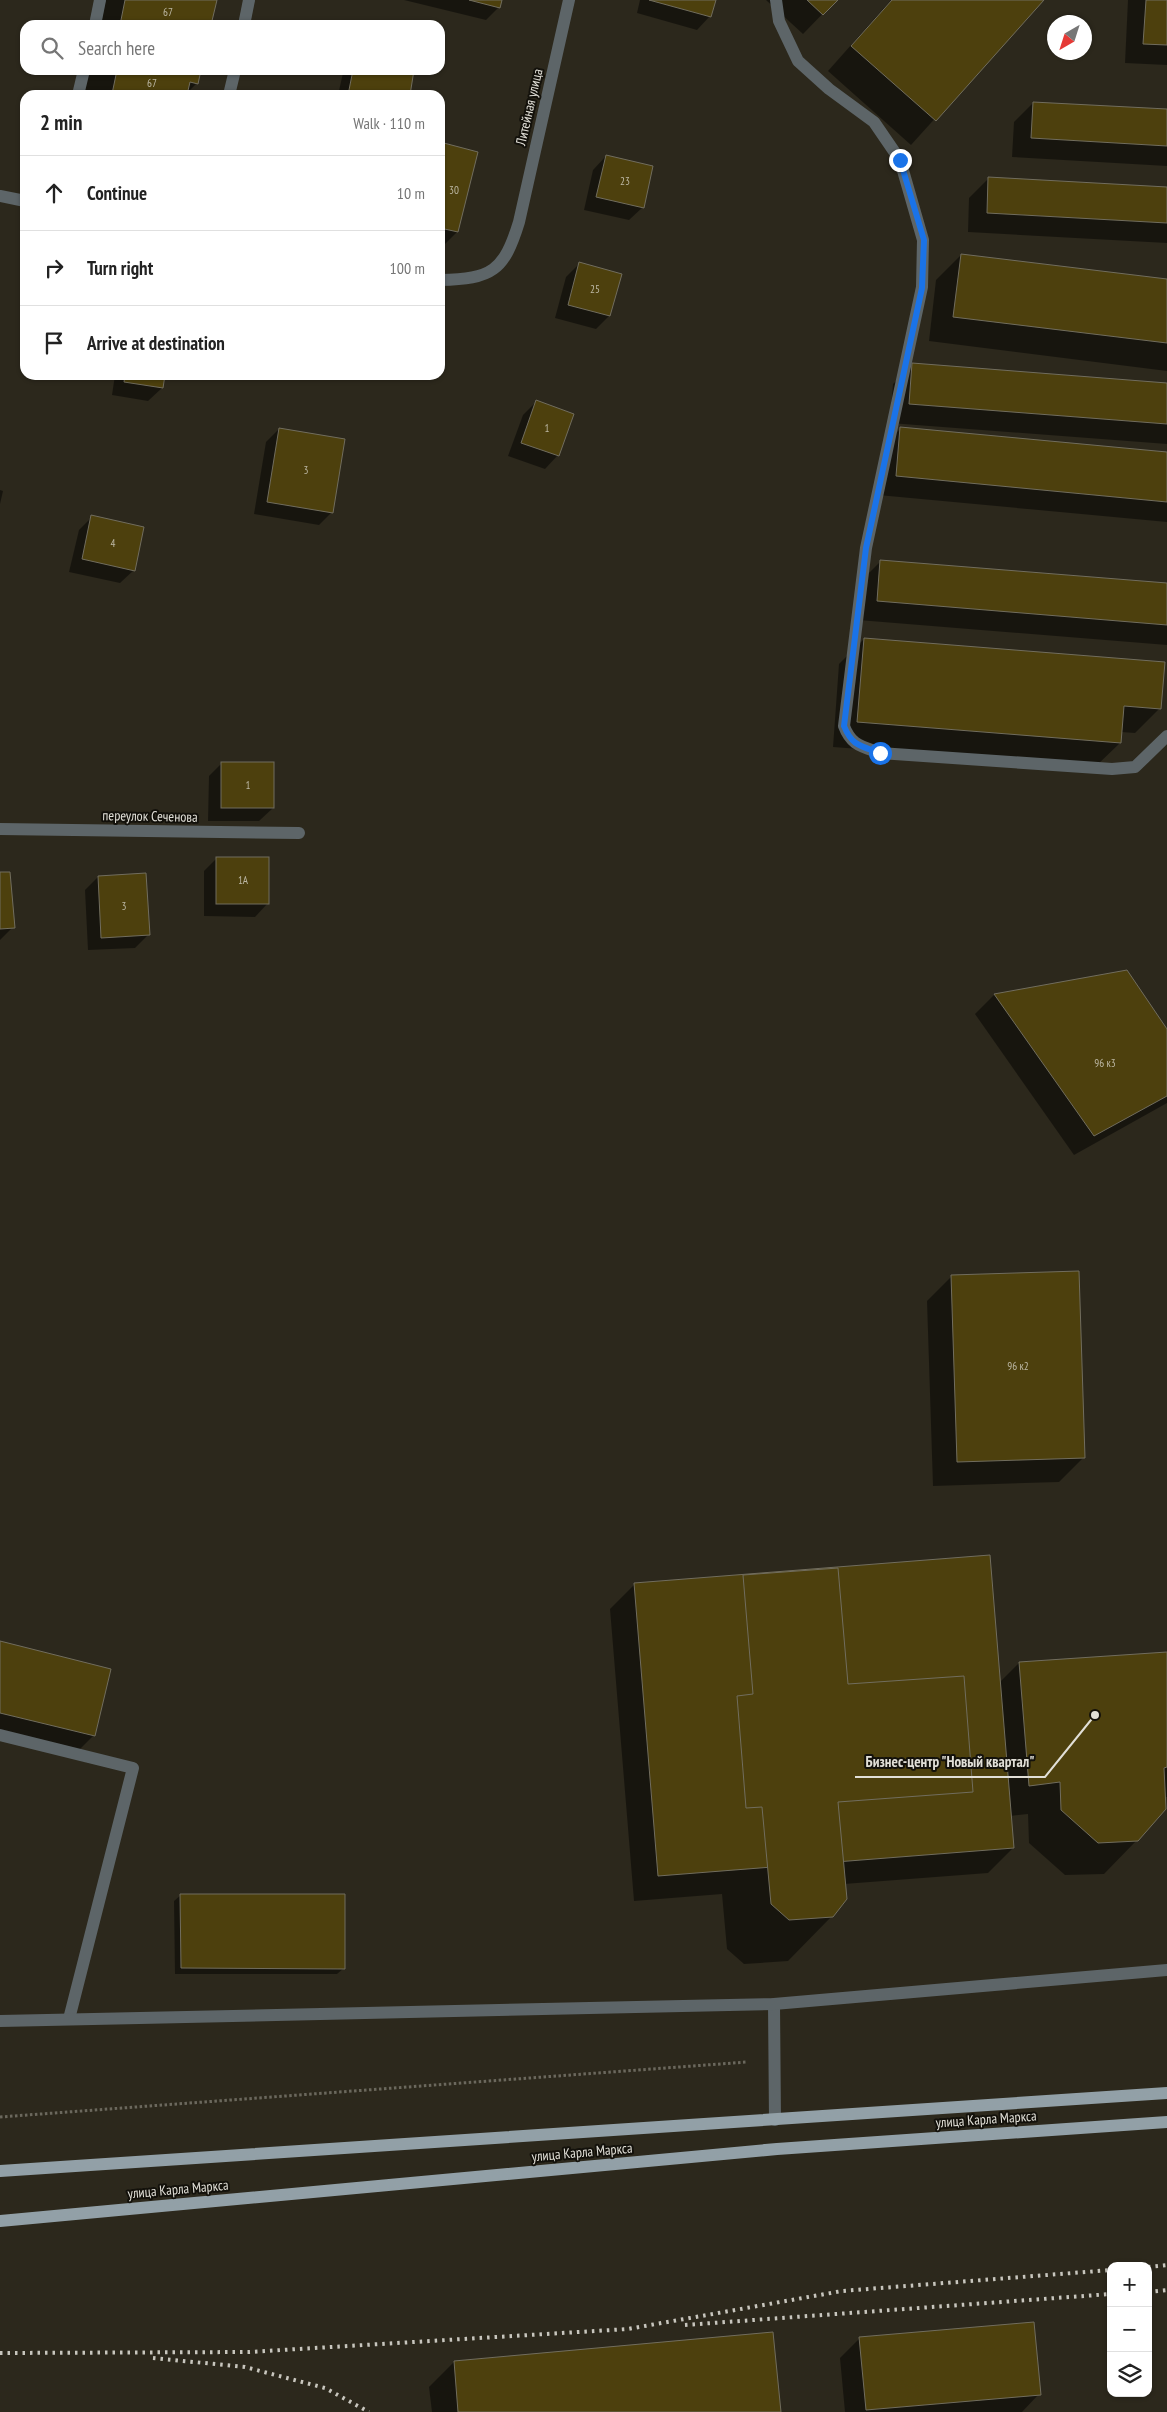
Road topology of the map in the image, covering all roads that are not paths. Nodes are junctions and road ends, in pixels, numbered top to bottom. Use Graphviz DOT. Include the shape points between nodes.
graph roads {
  1 [pos="100,0"];
  2 [pos="249,0"];
  3 [pos="569,0"];
  4 [pos="776,0"];
  5 [pos="95,20"];
  6 [pos="245,20"];
  7 [pos="83,75"];
  8 [pos="234,75"];
  9 [pos="79,90"];
  10 [pos="231,90"];
  11 [pos="0,196"];
  12 [pos="20,200"];
  13 [pos="445,280"];
  14 [pos="1167,736"];
  15 [pos="0,829"];
  16 [pos="299,833"];
  17 [pos="0,1735"];
  18 [pos="1167,1970"];
  19 [pos="774,2004"];
  20 [pos="69,2019"];
  21 [pos="0,2021"];
  22 [pos="1167,2093"];
  23 [pos="775,2120"];
  24 [pos="1167,2122"];
  25 [pos="0,2171"];
  26 [pos="0,2221"];
  1 -- 5 [label="street"];
  2 -- 6 [label="street"];
  3 -- 13 [label="street, Литейная улица" via="510,251 491,273"];
  4 -- 14 [label="street" via="779,20 798,60 829,89 874,122 900,160 924,240 922,288 866,548 844,726 848,738 880,753 1112,769 1135,767"];
  7 -- 9 [label="street"];
  8 -- 10 [label="street"];
  11 -- 12 [label="street"];
  15 -- 16 [label="street, переулок Сеченова"];
  17 -- 20 [label="street" via="134,1768"];
  18 -- 19 [label="street"];
  19 -- 20 [label="street"];
  19 -- 23 [label="street"];
  20 -- 21 [label="street"];
  22 -- 23 [label="main road, улица Карла Маркса"];
  23 -- 25 [label="main road, улица Карла Маркса"];
  24 -- 26 [label="main road, улица Карла Маркса" via="777,2149"];
}
